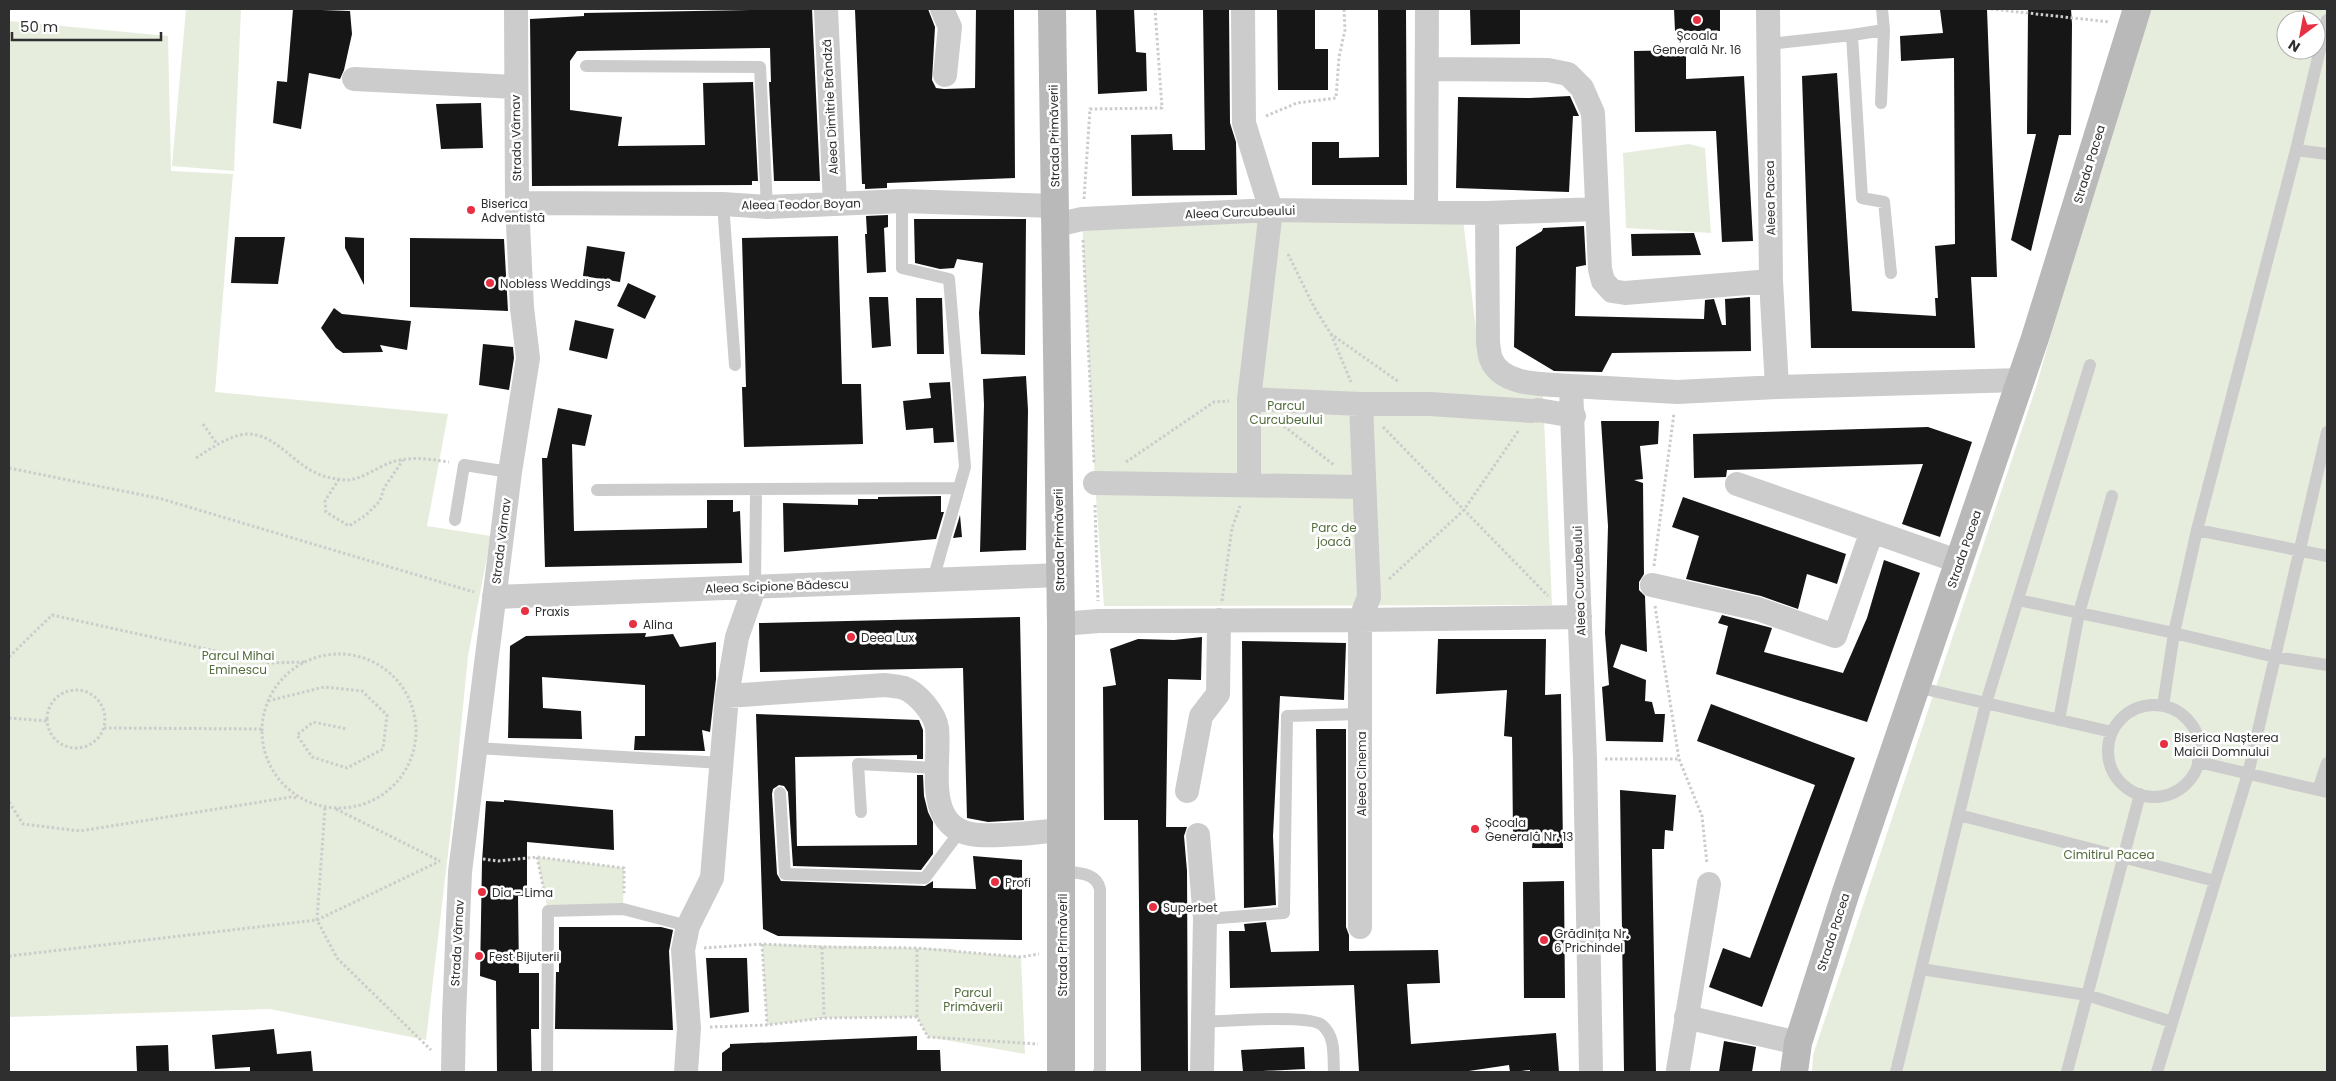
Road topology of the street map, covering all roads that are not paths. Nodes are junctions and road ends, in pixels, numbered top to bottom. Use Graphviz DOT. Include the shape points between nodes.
graph roads {
  1 [pos="516,9"];
  2 [pos="826,9"];
  3 [pos="942,9"];
  4 [pos="1052,9"];
  5 [pos="1243,9"];
  6 [pos="1427,9"];
  7 [pos="1768,9"];
  8 [pos="1882,9"];
  9 [pos="2133,14"];
  10 [pos="2327,20"];
  11 [pos="1884,30"];
  12 [pos="1852,34"];
  13 [pos="1768,44"];
  14 [pos="586,66"];
  15 [pos="1428,69"];
  16 [pos="945,75"];
  17 [pos="354,79"];
  18 [pos="515,87"];
  19 [pos="1881,103"];
  20 [pos="2296,150"];
  21 [pos="2327,154"];
  22 [pos="902,202"];
  23 [pos="517,203"];
  24 [pos="723,204"];
  25 [pos="835,204"];
  26 [pos="767,207"];
  27 [pos="1597,209"];
  28 [pos="1271,210"];
  29 [pos="1426,211"];
  30 [pos="1487,213"];
  31 [pos="1056,215"];
  32 [pos="1891,273"];
  33 [pos="1770,281"];
  34 [pos="2090,365"];
  35 [pos="735,366"];
  36 [pos="2020,380"];
  37 [pos="1571,386"];
  38 [pos="1777,387"];
  39 [pos="1249,399"];
  40 [pos="1361,404"];
  41 [pos="1574,416"];
  42 [pos="2327,432"];
  43 [pos="510,472"];
  44 [pos="1095,483"];
  45 [pos="1737,484"];
  46 [pos="1248,485"];
  47 [pos="1363,487"];
  48 [pos="958,488"];
  49 [pos="597,490"];
  50 [pos="756,490"];
  51 [pos="2112,496"];
  52 [pos="455,520"];
  53 [pos="2197,530"];
  54 [pos="1872,531"];
  55 [pos="2300,550"];
  56 [pos="2327,556"];
  57 [pos="1960,562"];
  58 [pos="1060,575"];
  59 [pos="933,580"];
  60 [pos="1652,585"];
  61 [pos="755,586"];
  62 [pos="494,598"];
  63 [pos="2018,600"];
  64 [pos="2079,613"];
  65 [pos="1580,617"];
  66 [pos="1219,620"];
  67 [pos="1360,620"];
  68 [pos="1061,624"];
  69 [pos="2174,632"];
  70 [pos="2276,657"];
  71 [pos="2327,665"];
  72 [pos="1916,687"];
  73 [pos="728,696"];
  74 [pos="1986,703"];
  75 [pos="2163,706"];
  76 [pos="1361,714"];
  77 [pos="2059,720"];
  78 [pos="2112,732"];
  79 [pos="476,748"];
  80 [pos="2198,762"];
  81 [pos="722,763"];
  82 [pos="2327,763"];
  83 [pos="936,768"];
  84 [pos="2248,774"];
  85 [pos="1187,791"];
  86 [pos="2323,791"];
  87 [pos="780,793"];
  88 [pos="2140,794"];
  89 [pos="861,812"];
  90 [pos="1959,815"];
  91 [pos="961,830"];
  92 [pos="1062,830"];
  93 [pos="1198,835"];
  94 [pos="2123,858"];
  95 [pos="1062,871"];
  96 [pos="2215,881"];
  97 [pos="1709,884"];
  98 [pos="1206,919"];
  99 [pos="688,926"];
  100 [pos="1360,927"];
  101 [pos="1921,970"];
  102 [pos="2087,995"];
  103 [pos="1686,1017"];
  104 [pos="1203,1022"];
  105 [pos="2172,1022"];
  106 [pos="1798,1044"];
  107 [pos="1678,1070"];
  108 [pos="454,1072"];
  109 [pos="547,1072"];
  110 [pos="686,1072"];
  111 [pos="1061,1072"];
  112 [pos="1099,1072"];
  113 [pos="1202,1072"];
  114 [pos="1334,1072"];
  115 [pos="1592,1072"];
  116 [pos="1794,1072"];
  117 [pos="1896,1072"];
  118 [pos="2067,1072"];
  119 [pos="2157,1072"];
  1 -- 18 [label="street, Strada Vârnav"];
  2 -- 25 [label="street, Aleea Dimitrie Brândză"];
  3 -- 16 [label="street" via="950,26"];
  4 -- 31 [label="main road, Strada Primăverii"];
  5 -- 28 [label="street" via="1244,123"];
  6 -- 15 [label="street"];
  7 -- 13 [label="street, Aleea Pacea"];
  8 -- 11 [label="lane"];
  9 -- 36 [label="main road, Strada Pacea"];
  10 -- 20 [label="lane"];
  11 -- 12 [label="lane"];
  11 -- 19 [label="lane"];
  12 -- 13 [label="lane"];
  12 -- 32 [label="lane" via="1862,198 1884,202"];
  13 -- 33 [label="street, Aleea Pacea"];
  14 -- 26 [label="lane" via="760,67"];
  15 -- 27 [label="street" via="1548,70 1568,74 1582,88 1593,113"];
  15 -- 29 [label="street"];
  17 -- 18 [label="street"];
  18 -- 23 [label="street, Strada Vârnav"];
  20 -- 21 [label="lane"];
  20 -- 53 [label="lane"];
  22 -- 25 [label="street, Aleea Teodor Boyan"];
  22 -- 31 [label="street, Aleea Teodor Boyan"];
  22 -- 48 [label="lane" via="902,268 949,279 965,467"];
  23 -- 24 [label="street, Aleea Teodor Boyan"];
  23 -- 43 [label="street, Strada Vârnav" via="528,358"];
  24 -- 26 [label="street, Aleea Teodor Boyan"];
  24 -- 35 [label="lane"];
  25 -- 26 [label="street, Aleea Teodor Boyan"];
  27 -- 30 [label="street, Aleea Curcubeului"];
  27 -- 33 [label="street" via="1600,269 1603,280 1612,291 1626,293"];
  28 -- 29 [label="street, Aleea Curcubeului"];
  28 -- 31 [label="street, Aleea Curcubeului" via="1082,219"];
  28 -- 39 [label="street"];
  29 -- 30 [label="street, Aleea Curcubeului"];
  30 -- 37 [label="street" via="1488,343 1491,359 1501,372 1523,382"];
  31 -- 58 [label="main road, Strada Primăverii"];
  33 -- 38 [label="street, Aleea Pacea"];
  34 -- 63 [label="lane"];
  36 -- 38 [label="street"];
  36 -- 57 [label="main road, Strada Pacea"];
  37 -- 38 [label="street" via="1677,392"];
  37 -- 41 [label="street, Aleea Curcubeului"];
  39 -- 40 [label="street"];
  39 -- 46 [label="street"];
  40 -- 41 [label="street" via="1538,410"];
  40 -- 47 [label="street"];
  41 -- 65 [label="street, Aleea Curcubeului"];
  42 -- 55 [label="lane"];
  43 -- 52 [label="lane" via="464,465"];
  43 -- 62 [label="street, Strada Vârnav"];
  44 -- 46 [label="street"];
  45 -- 54 [label="street"];
  46 -- 47 [label="street"];
  47 -- 67 [label="street" via="1369,598"];
  48 -- 50 [label="lane"];
  48 -- 59 [label="lane"];
  49 -- 50 [label="lane"];
  50 -- 61 [label="lane"];
  51 -- 64 [label="lane"];
  53 -- 55 [label="lane"];
  53 -- 69 [label="lane"];
  54 -- 57 [label="street"];
  54 -- 60 [label="street" via="1835,636 1758,609"];
  55 -- 56 [label="lane"];
  55 -- 70 [label="lane"];
  57 -- 72 [label="main road, Strada Pacea"];
  58 -- 59 [label="street, Aleea Scipione Bădescu"];
  58 -- 68 [label="main road, Strada Primăverii"];
  59 -- 61 [label="street, Aleea Scipione Bădescu"];
  61 -- 62 [label="street, Aleea Scipione Bădescu"];
  61 -- 73 [label="street" via="738,638"];
  62 -- 79 [label="street, Strada Vârnav"];
  63 -- 64 [label="lane"];
  63 -- 74 [label="lane"];
  64 -- 69 [label="lane"];
  64 -- 77 [label="lane"];
  65 -- 67 [label="street"];
  65 -- 115 [label="street, Aleea Curcubeului"];
  66 -- 67 [label="street"];
  66 -- 68 [label="street"];
  66 -- 85 [label="street" via="1218,694 1201,716"];
  67 -- 76 [label="street, Aleea Cinema"];
  68 -- 92 [label="main road, Strada Primăverii"];
  69 -- 70 [label="lane"];
  69 -- 75 [label="lane"];
  70 -- 71 [label="lane"];
  70 -- 84 [label="lane"];
  72 -- 74 [label="lane"];
  72 -- 106 [label="main road, Strada Pacea"];
  73 -- 81 [label="street"];
  73 -- 83 [label="street" via="885,685 904,688 920,699 937,726"];
  74 -- 77 [label="lane"];
  74 -- 90 [label="lane"];
  75 -- 78 [label="lane" via="2133,709 2120,719"];
  75 -- 80 [label="lane" via="2177,711 2196,733 2200,748"];
  76 -- 98 [label="lane" via="1288,716 1284,913"];
  76 -- 100 [label="street, Aleea Cinema"];
  77 -- 78 [label="lane"];
  78 -- 88 [label="lane" via="2109,762 2116,777 2127,788"];
  79 -- 81 [label="lane"];
  79 -- 108 [label="street, Strada Vârnav" via="454,862"];
  80 -- 84 [label="lane"];
  80 -- 88 [label="lane" via="2182,787 2169,794"];
  81 -- 99 [label="street" via="712,878"];
  82 -- 86 [label="lane"];
  83 -- 89 [label="lane" via="858,764"];
  83 -- 91 [label="street" via="939,810"];
  84 -- 86 [label="lane"];
  84 -- 96 [label="lane"];
  87 -- 91 [label="lane" via="785,874 925,878"];
  88 -- 94 [label="lane"];
  90 -- 94 [label="lane"];
  90 -- 101 [label="lane"];
  91 -- 92 [label="street" via="977,835"];
  92 -- 95 [label="main road, Strada Primăverii"];
  93 -- 98 [label="street"];
  94 -- 96 [label="lane"];
  94 -- 102 [label="lane"];
  95 -- 111 [label="main road, Strada Primăverii"];
  95 -- 112 [label="lane" via="1091,876 1100,889"];
  96 -- 105 [label="lane"];
  97 -- 103 [label="street"];
  98 -- 104 [label="street"];
  99 -- 109 [label="lane" via="624,909 548,911"];
  99 -- 110 [label="street" via="683,950 689,1028"];
  101 -- 102 [label="lane"];
  101 -- 117 [label="lane"];
  102 -- 105 [label="lane"];
  102 -- 118 [label="lane"];
  103 -- 106 [label="street"];
  103 -- 107 [label="street"];
  104 -- 113 [label="street"];
  104 -- 114 [label="lane" via="1301,1019 1321,1024 1333,1040"];
  105 -- 119 [label="lane"];
  106 -- 116 [label="main road, Strada Pacea"];
}
